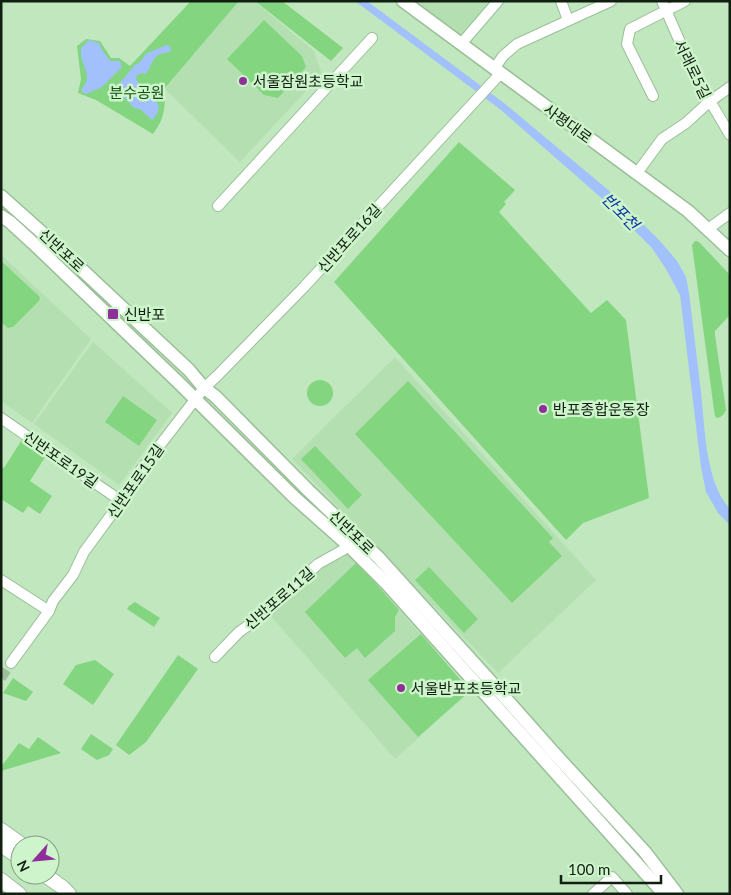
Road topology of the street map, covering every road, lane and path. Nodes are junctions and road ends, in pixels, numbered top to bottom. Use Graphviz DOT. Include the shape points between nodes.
graph roads {
  1 [pos="498,1"];
  2 [pos="560,1"];
  3 [pos="610,1"];
  4 [pos="685,1"];
  5 [pos="409,3"];
  6 [pos="664,6"];
  7 [pos="568,20"];
  8 [pos="372,38"];
  9 [pos="461,44"];
  10 [pos="497,71"];
  11 [pos="730,87"];
  12 [pos="653,96"];
  13 [pos="709,102"];
  14 [pos="730,134"];
  15 [pos="637,173"];
  16 [pos="3,201"];
  17 [pos="218,206"];
  18 [pos="730,213"];
  19 [pos="1,216"];
  20 [pos="708,229"];
  21 [pos="730,250"];
  22 [pos="204,388"];
  23 [pos="195,400"];
  24 [pos="1,418"];
  25 [pos="121,501"];
  26 [pos="348,545"];
  27 [pos="1,580"];
  28 [pos="49,611"];
  29 [pos="215,657"];
  30 [pos="11,663"];
  31 [pos="1,880"];
  32 [pos="18,894"];
  33 [pos="593,894"];
  34 [pos="627,894"];
  35 [pos="664,894"];
  36 [pos="677,894"];
  1 -- 9 [label="street"];
  2 -- 7 [label="street"];
  3 -- 7 [label="street, 신반포로16길"];
  4 -- 6 [label="street"];
  5 -- 9 [label="main road, 사평대로"];
  6 -- 12 [label="street" via="630,29 627,44"];
  6 -- 13 [label="street, 서래로5길"];
  7 -- 10 [label="street, 신반포로16길" via="516,44 503,56"];
  8 -- 17 [label="street"];
  9 -- 10 [label="main road, 사평대로"];
  10 -- 15 [label="main road, 사평대로"];
  10 -- 22 [label="street, 신반포로16길" via="486,89 304,287"];
  11 -- 13 [label="street"];
  13 -- 14 [label="street, 서래로5길"];
  13 -- 15 [label="street" via="662,139"];
  15 -- 20 [label="main road, 사평대로"];
  16 -- 22 [label="main road, 신반포로" via="48,238 189,370"];
  18 -- 20 [label="street"];
  19 -- 23 [label="main road, 신반포로" via="34,243"];
  20 -- 21 [label="main road, 사평대로"];
  22 -- 23 [label="street, 신반포로16길"];
  22 -- 36 [label="main road, 신반포로" via="378,557 645,852"];
  23 -- 25 [label="street, 신반포로15길"];
  23 -- 26 [label="main road, 신반포로"];
  24 -- 25 [label="street, 신반포로19길"];
  25 -- 28 [label="street, 신반포로15길" via="84,552 73,575 52,601"];
  26 -- 29 [label="street, 신반포로11길" via="318,564"];
  26 -- 35 [label="main road, 신반포로" via="387,584"];
  27 -- 28 [label="street"];
  28 -- 30 [label="street, 신반포로15길"];
  31 -- 32 [label="highway"];
  33 -- 34 [label="street" via="612,877"];
}
